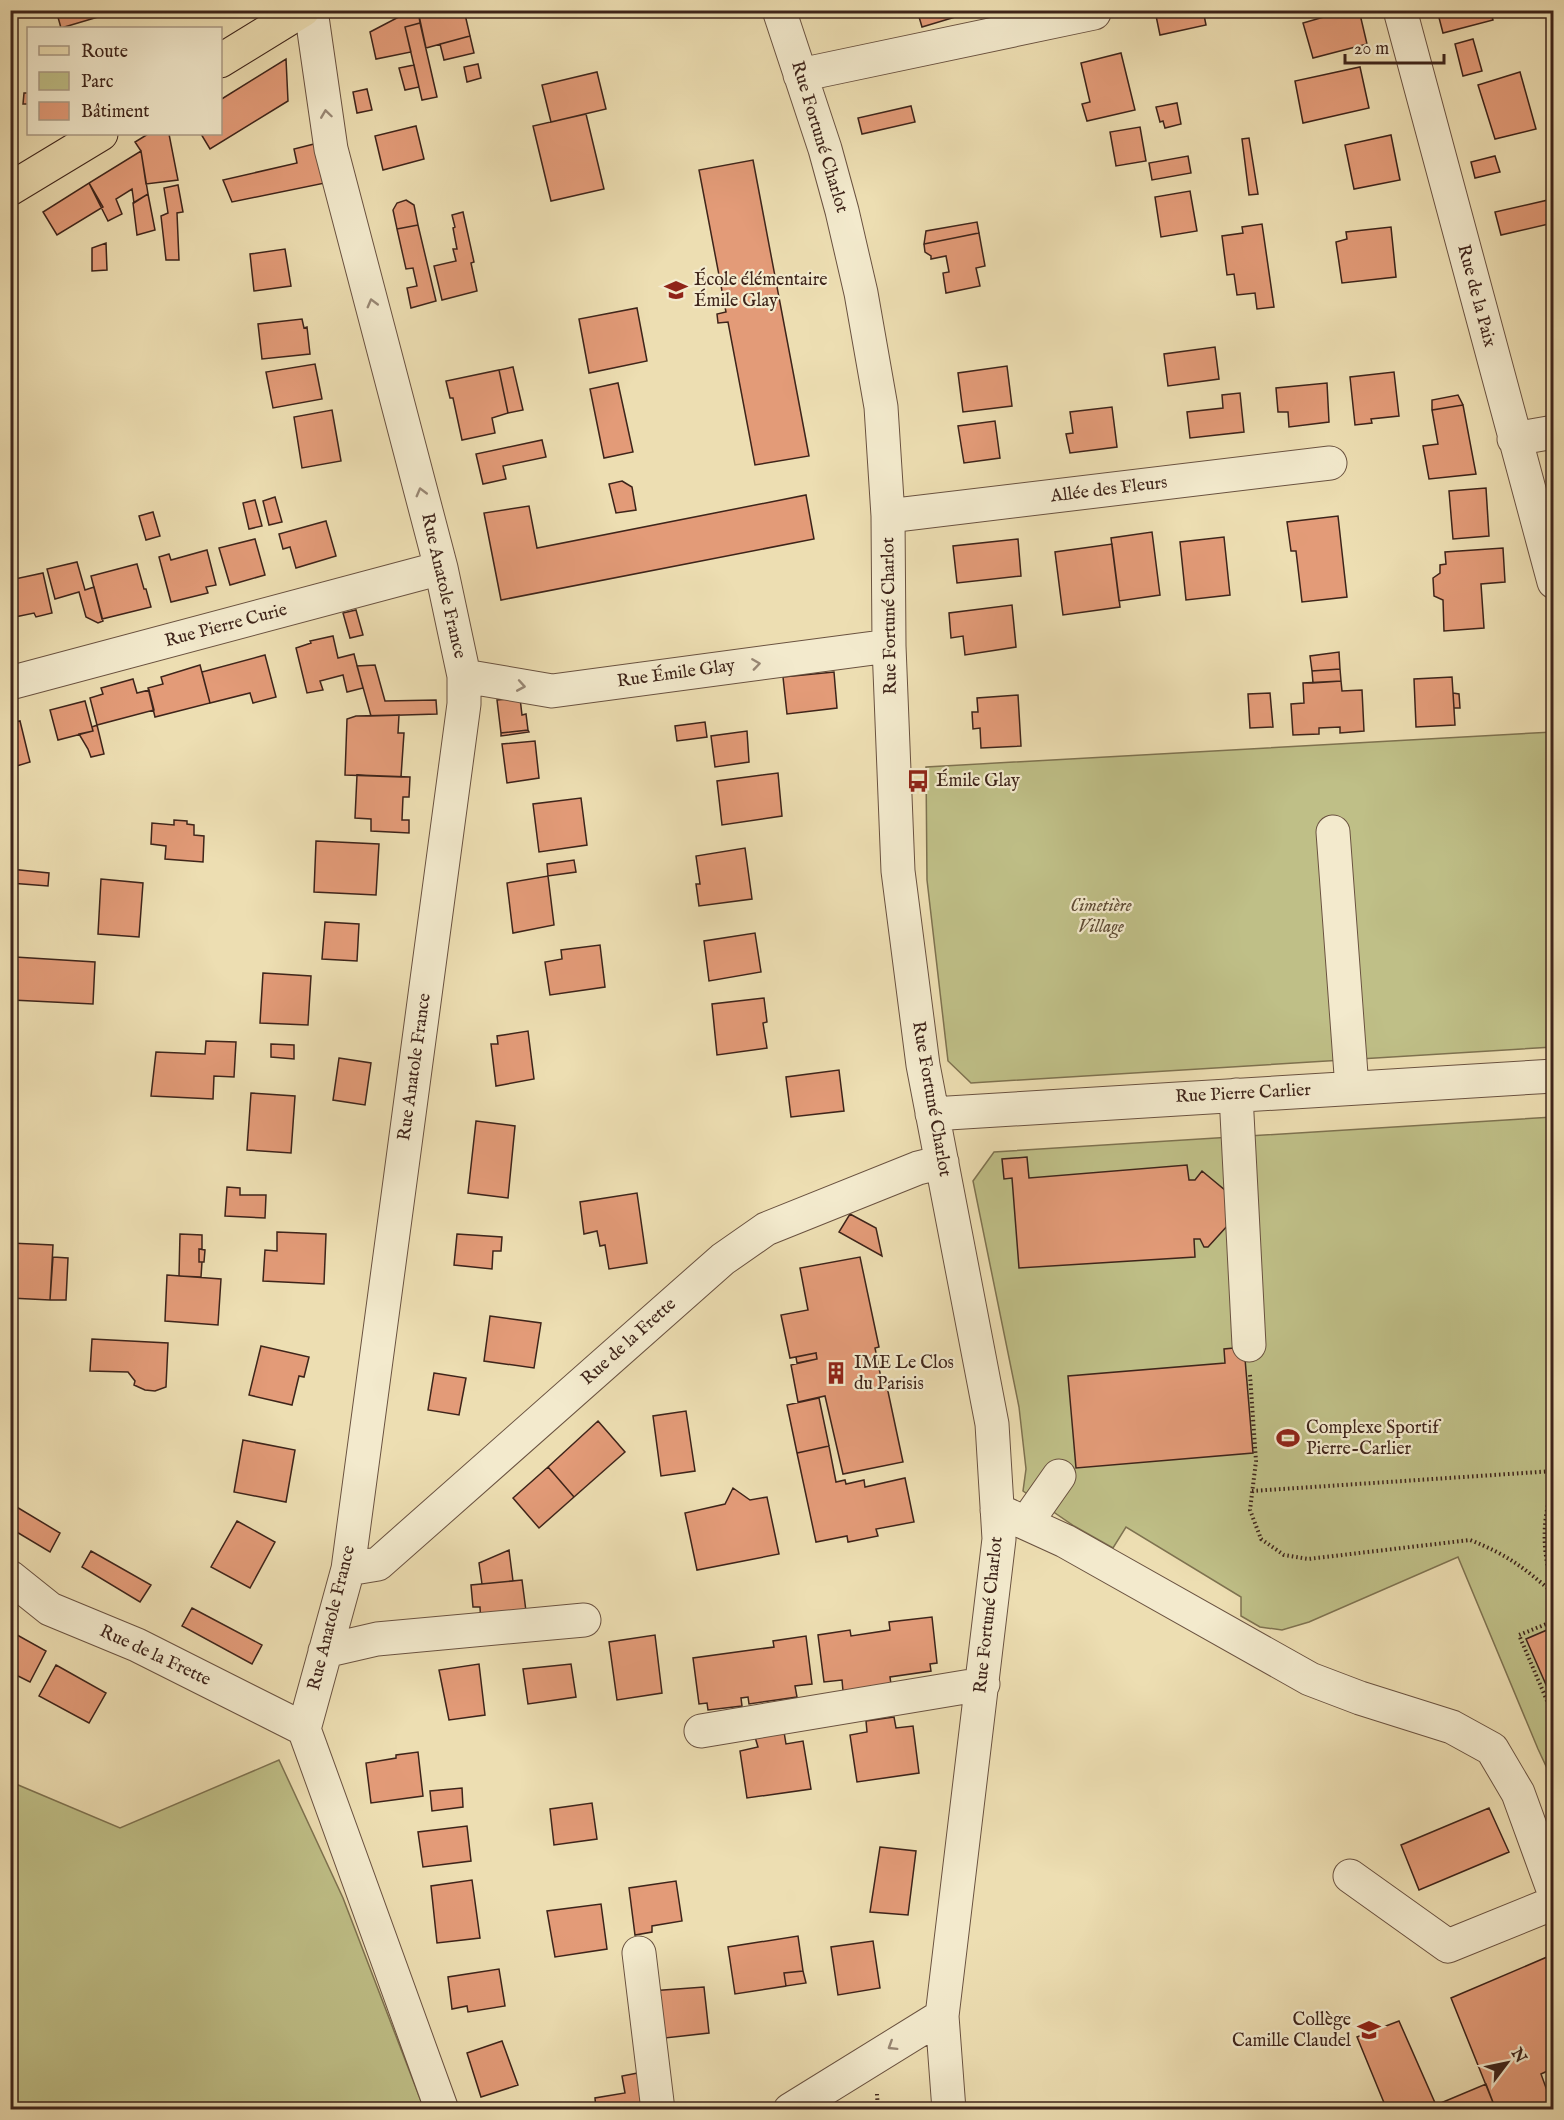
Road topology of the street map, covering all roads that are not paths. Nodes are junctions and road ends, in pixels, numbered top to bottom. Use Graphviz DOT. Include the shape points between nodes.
graph roads {
  1 [pos="303,10"];
  2 [pos="311,10"];
  3 [pos="779,10"];
  4 [pos="1401,10"];
  5 [pos="1094,13"];
  6 [pos="222,60"];
  7 [pos="800,75"];
  8 [pos="99,135"];
  9 [pos="10,189"];
  10 [pos="1554,432"];
  11 [pos="1514,439"];
  12 [pos="1330,463"];
  13 [pos="888,516"];
  14 [pos="441,568"];
  15 [pos="1554,582"];
  16 [pos="890,646"];
  17 [pos="464,676"];
  18 [pos="10,683"];
  19 [pos="1334,832"];
  20 [pos="1554,1076"];
  21 [pos="1352,1088"];
  22 [pos="1236,1095"];
  23 [pos="932,1114"];
  24 [pos="942,1162"];
  25 [pos="1249,1345"];
  26 [pos="1059,1476"];
  27 [pos="1011,1517"];
  28 [pos="348,1569"];
  29 [pos="10,1577"];
  30 [pos="584,1620"];
  31 [pos="325,1651"];
  32 [pos="983,1684"];
  33 [pos="304,1729"];
  34 [pos="701,1731"];
  35 [pos="1350,1876"];
  36 [pos="1552,1884"];
  37 [pos="639,1953"];
  38 [pos="942,2016"];
  39 [pos="442,2109"];
  40 [pos="658,2109"];
  41 [pos="790,2109"];
  42 [pos="949,2109"];
  1 -- 6 [label="main road"];
  14 -- 2 [label="street, Rue Anatole France, one-way" via="331,149"];
  3 -- 7 [label="street, Rue Fortuné Charlot"];
  4 -- 11 [label="street, Rue de la Paix"];
  5 -- 7 [label="street"];
  7 -- 13 [label="street, Rue Fortuné Charlot" via="825,149 861,292 881,407"];
  8 -- 9 [label="main road"];
  10 -- 11 [label="street"];
  11 -- 15 [label="street, Rue de la Paix"];
  12 -- 13 [label="street, Allée des Fleurs"];
  13 -- 16 [label="street, Rue Fortuné Charlot"];
  14 -- 17 [label="street, Rue Anatole France"];
  14 -- 18 [label="street, Rue Pierre Curie"];
  17 -- 16 [label="street, Rue Émile Glay, one-way" via="552,691"];
  16 -- 23 [label="street, Rue Fortuné Charlot" via="898,871 922,1065"];
  17 -- 28 [label="street, Rue Anatole France" via="462,716"];
  19 -- 21 [label="street"];
  20 -- 21 [label="street, Rue Pierre Carlier"];
  21 -- 22 [label="street, Rue Pierre Carlier"];
  22 -- 23 [label="street, Rue Pierre Carlier"];
  22 -- 25 [label="street"];
  23 -- 24 [label="street, Rue Fortuné Charlot"];
  24 -- 27 [label="street, Rue Fortuné Charlot"];
  24 -- 28 [label="street, Rue de la Frette" via="766,1229 723,1259 665,1309 378,1564"];
  26 -- 27 [label="street"];
  27 -- 32 [label="street, Rue Fortuné Charlot" via="999,1539"];
  27 -- 36 [label="street" via="1065,1541 1310,1678 1452,1727 1492,1749 1518,1793"];
  28 -- 31 [label="street, Rue Anatole France"];
  29 -- 33 [label="street, Rue de la Frette" via="50,1609 137,1645"];
  30 -- 31 [label="street" via="378,1639"];
  31 -- 33 [label="street, Rue Anatole France"];
  32 -- 34 [label="street"];
  32 -- 38 [label="street, Rue Fortuné Charlot"];
  33 -- 39 [label="street"];
  35 -- 36 [label="street" via="1448,1946"];
  37 -- 40 [label="street"];
  38 -- 41 [label="street, one-way"];
  38 -- 42 [label="street, Rue Fortuné Charlot"];
}
